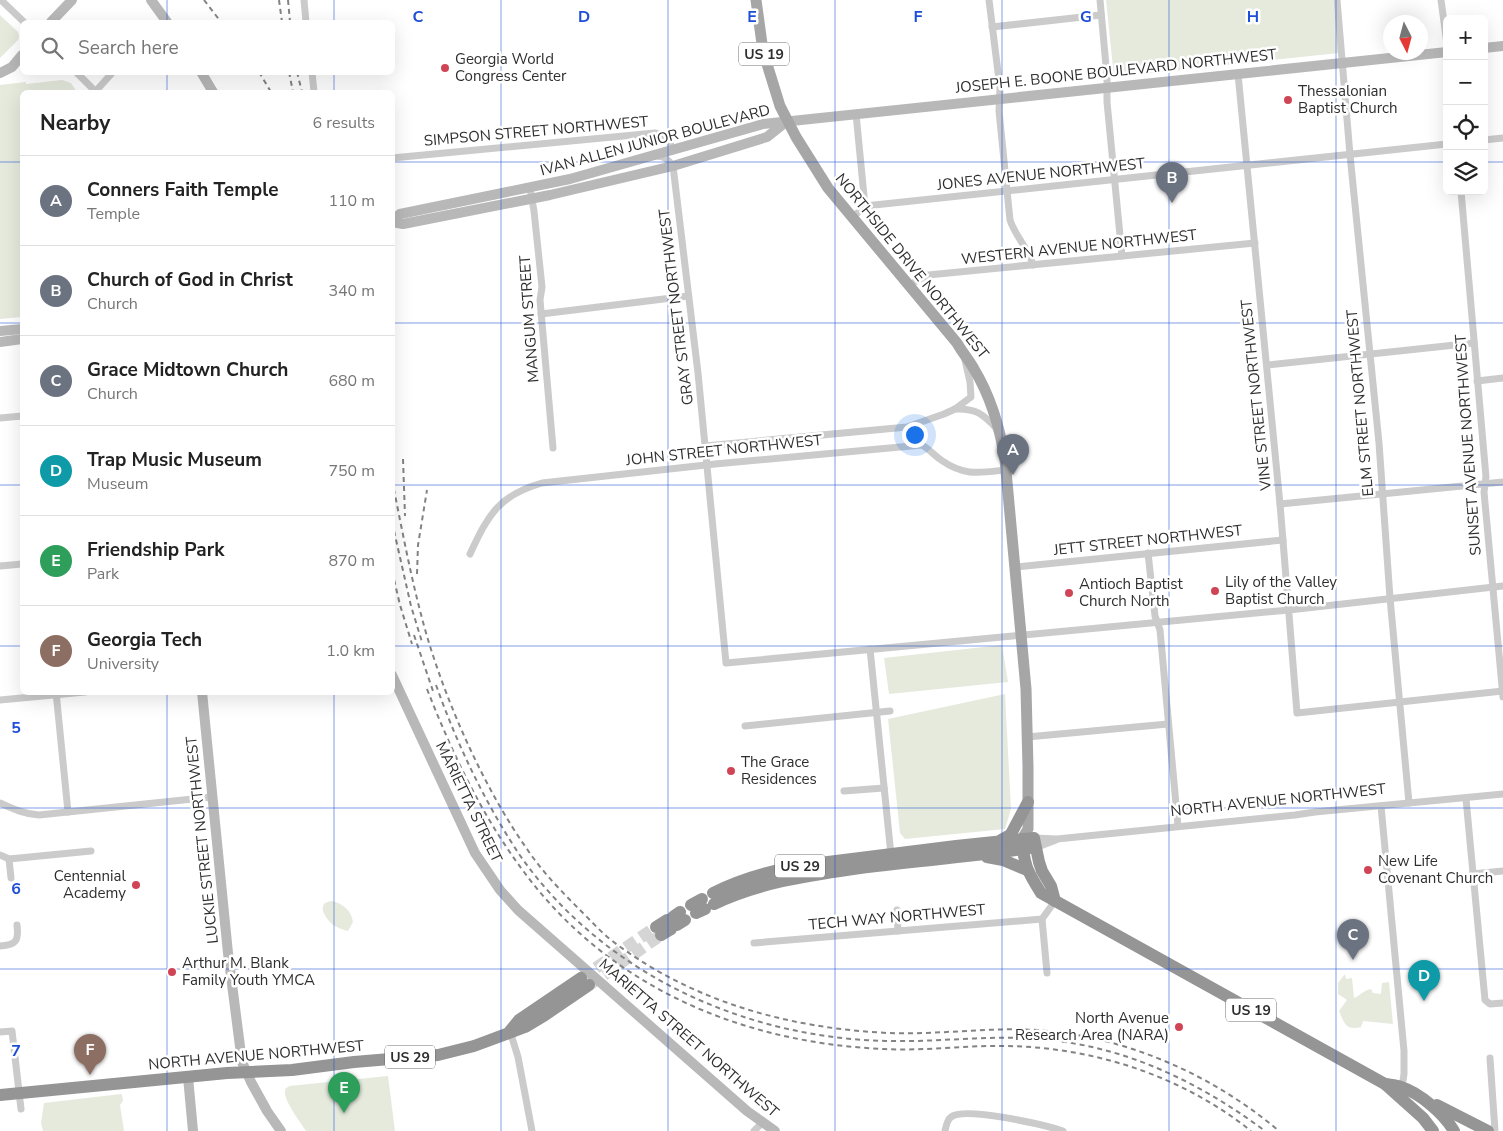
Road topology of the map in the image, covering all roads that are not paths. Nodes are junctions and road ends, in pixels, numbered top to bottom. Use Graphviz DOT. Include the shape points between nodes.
graph roads {
  1 [pos="1,0"];
  2 [pos="72,0"];
  3 [pos="151,0"];
  4 [pos="304,0"];
  5 [pos="756,0"];
  6 [pos="989,0"];
  7 [pos="1100,0"];
  8 [pos="1336,0"];
  9 [pos="1441,0"];
  10 [pos="1101,14"];
  11 [pos="1443,15"];
  12 [pos="22,20"];
  13 [pos="53,20"];
  14 [pos="163,20"];
  15 [pos="306,20"];
  16 [pos="992,27"];
  17 [pos="1503,46"];
  18 [pos="1488,48"];
  19 [pos="1443,52"];
  20 [pos="20,57"];
  21 [pos="1343,63"];
  22 [pos="0,73"];
  23 [pos="1238,74"];
  24 [pos="79,75"];
  25 [pos="110,75"];
  26 [pos="203,75"];
  27 [pos="312,75"];
  28 [pos="1107,87"];
  29 [pos="93,90"];
  30 [pos="97,90"];
  31 [pos="212,90"];
  32 [pos="314,90"];
  33 [pos="999,99"];
  34 [pos="856,114"];
  35 [pos="788,121"];
  36 [pos="1503,138"];
  37 [pos="1488,140"];
  38 [pos="1443,144"];
  39 [pos="671,149"];
  40 [pos="1350,155"];
  41 [pos="646,157"];
  42 [pos="395,158"];
  43 [pos="673,166"];
  44 [pos="1247,166"];
  45 [pos="1115,180"];
  46 [pos="1007,192"];
  47 [pos="531,193"];
  48 [pos="1461,195"];
  49 [pos="865,206"];
  50 [pos="395,218"];
  51 [pos="852,218"];
  52 [pos="1255,243"];
  53 [pos="1122,256"];
  54 [pos="1033,265"];
  55 [pos="909,285"];
  56 [pos="688,296"];
  57 [pos="541,314"];
  58 [pos="20,329"];
  59 [pos="0,330"];
  60 [pos="20,339"];
  61 [pos="0,342"];
  62 [pos="1474,343"];
  63 [pos="1370,353"];
  64 [pos="964,355"];
  65 [pos="1267,365"];
  66 [pos="1503,378"];
  67 [pos="1477,381"];
  68 [pos="955,409"];
  69 [pos="20,416"];
  70 [pos="0,418"];
  71 [pos="999,430"];
  72 [pos="705,446"];
  73 [pos="553,448"];
  74 [pos="706,465"];
  75 [pos="1005,470"];
  76 [pos="1503,482"];
  77 [pos="1485,484"];
  78 [pos="1381,494"];
  79 [pos="1280,504"];
  80 [pos="1283,540"];
  81 [pos="1148,553"];
  82 [pos="470,554"];
  83 [pos="20,564"];
  84 [pos="0,566"];
  85 [pos="1015,567"];
  86 [pos="1503,586"];
  87 [pos="1493,587"];
  88 [pos="1390,598"];
  89 [pos="1289,610"];
  90 [pos="1158,622"];
  91 [pos="1021,635"];
  92 [pos="870,649"];
  93 [pos="395,682"];
  94 [pos="1503,691"];
  95 [pos="47,695"];
  96 [pos="56,695"];
  97 [pos="202,695"];
  98 [pos="1503,698"];
  99 [pos="0,700"];
  100 [pos="1400,702"];
  101 [pos="890,711"];
  102 [pos="876,714"];
  103 [pos="1168,724"];
  104 [pos="745,726"];
  105 [pos="1027,737"];
  106 [pos="884,788"];
  107 [pos="844,791"];
  108 [pos="1503,794"];
  109 [pos="212,797"];
  110 [pos="1466,799"];
  111 [pos="1028,802"];
  112 [pos="0,803"];
  113 [pos="1409,803"];
  114 [pos="1381,806"];
  115 [pos="68,812"];
  116 [pos="1178,826"];
  117 [pos="1028,841"];
  118 [pos="997,842"];
  119 [pos="91,851"];
  120 [pos="0,855"];
  121 [pos="971,855"];
  122 [pos="9,859"];
  123 [pos="892,859"];
  124 [pos="1027,870"];
  125 [pos="1503,871"];
  126 [pos="1472,874"];
  127 [pos="11,878"];
  128 [pos="1055,901"];
  129 [pos="897,910"];
  130 [pos="685,915"];
  131 [pos="1042,919"];
  132 [pos="17,925"];
  133 [pos="898,931"];
  134 [pos="754,943"];
  135 [pos="0,946"];
  136 [pos="1047,973"];
  137 [pos="585,977"];
  138 [pos="1503,1003"];
  139 [pos="510,1031"];
  140 [pos="0,1032"];
  141 [pos="1490,1058"];
  142 [pos="246,1073"];
  143 [pos="188,1077"];
  144 [pos="1385,1084"];
  145 [pos="1402,1087"];
  146 [pos="19,1093"];
  147 [pos="0,1095"];
  148 [pos="1422,1098"];
  149 [pos="21,1109"];
  150 [pos="762,1123"];
  151 [pos="193,1131"];
  152 [pos="281,1131"];
  153 [pos="532,1131"];
  154 [pos="754,1131"];
  155 [pos="775,1131"];
  156 [pos="945,1131"];
  157 [pos="1063,1131"];
  158 [pos="1433,1131"];
  159 [pos="1454,1131"];
  160 [pos="1488,1131"];
  161 [pos="1495,1131"];
  1 -- 12 [label="street"];
  2 -- 13 [label="main road"];
  3 -- 14 [label="main road"];
  4 -- 15 [label="street"];
  5 -- 35 [label="main road, NORTHSIDE DRIVE NORTHWEST / US 19" via="763,51"];
  6 -- 16 [label="street"];
  7 -- 10 [label="street"];
  8 -- 21 [label="street, ELM STREET NORTHWEST"];
  9 -- 11 [label="street"];
  10 -- 16 [label="street"];
  10 -- 28 [label="street"];
  16 -- 33 [label="street"];
  17 -- 18 [label="main road"];
  19 -- 21 [label="main road, JOSEPH E. BOONE BOULEVARD NORTHWEST"];
  20 -- 22 [label="main road" via="12,67"];
  21 -- 23 [label="main road, JOSEPH E. BOONE BOULEVARD NORTHWEST"];
  21 -- 40 [label="street, ELM STREET NORTHWEST"];
  23 -- 28 [label="main road, JOSEPH E. BOONE BOULEVARD NORTHWEST"];
  23 -- 44 [label="street, VINE STREET NORTHWEST"];
  24 -- 29 [label="street"];
  25 -- 30 [label="street"];
  26 -- 31 [label="main road"];
  27 -- 32 [label="street"];
  28 -- 33 [label="main road, JOSEPH E. BOONE BOULEVARD NORTHWEST"];
  28 -- 45 [label="street"];
  33 -- 34 [label="main road, JOSEPH E. BOONE BOULEVARD NORTHWEST"];
  33 -- 46 [label="street"];
  34 -- 35 [label="main road, JOSEPH E. BOONE BOULEVARD NORTHWEST"];
  34 -- 49 [label="street"];
  35 -- 39 [label="main road, IVAN ALLEN JUNIOR BOULEVARD" via="763,124"];
  35 -- 43 [label="main road, IVAN ALLEN JUNIOR BOULEVARD" via="767,137"];
  35 -- 51 [label="main road, NORTHSIDE DRIVE NORTHWEST / US 19" via="820,177"];
  36 -- 37 [label="street"];
  38 -- 40 [label="street, JONES AVENUE NORTHWEST"];
  39 -- 41 [label="main road, IVAN ALLEN JUNIOR BOULEVARD"];
  39 -- 42 [label="street, SIMPSON STREET NORTHWEST" via="667,137 655,133"];
  40 -- 44 [label="street, JONES AVENUE NORTHWEST"];
  40 -- 63 [label="street, ELM STREET NORTHWEST"];
  41 -- 43 [label="street" via="662,156"];
  41 -- 47 [label="main road, IVAN ALLEN JUNIOR BOULEVARD"];
  43 -- 47 [label="main road, IVAN ALLEN JUNIOR BOULEVARD" via="616,180"];
  43 -- 56 [label="street, GRAY STREET NORTHWEST"];
  44 -- 45 [label="street, JONES AVENUE NORTHWEST"];
  44 -- 52 [label="street, VINE STREET NORTHWEST"];
  45 -- 46 [label="street, JONES AVENUE NORTHWEST"];
  45 -- 53 [label="street"];
  46 -- 49 [label="street, JONES AVENUE NORTHWEST"];
  46 -- 54 [label="street" via="1010,220"];
  47 -- 50 [label="main road, IVAN ALLEN JUNIOR BOULEVARD" via="400,214"];
  47 -- 57 [label="street, MANGUM STREET" via="542,286"];
  48 -- 62 [label="street, SUNSET AVENUE NORTHWEST"];
  49 -- 51 [label="street"];
  51 -- 55 [label="main road, NORTHSIDE DRIVE NORTHWEST / US 19"];
  52 -- 53 [label="street, WESTERN AVENUE NORTHWEST"];
  52 -- 65 [label="street, VINE STREET NORTHWEST"];
  53 -- 54 [label="street, WESTERN AVENUE NORTHWEST"];
  54 -- 55 [label="street, WESTERN AVENUE NORTHWEST" via="928,275"];
  55 -- 64 [label="main road, NORTHSIDE DRIVE NORTHWEST / US 19"];
  56 -- 57 [label="street"];
  56 -- 72 [label="street, GRAY STREET NORTHWEST"];
  57 -- 73 [label="street, MANGUM STREET"];
  58 -- 59 [label="main road"];
  60 -- 61 [label="main road"];
  62 -- 63 [label="street"];
  62 -- 67 [label="street, SUNSET AVENUE NORTHWEST"];
  63 -- 65 [label="street"];
  63 -- 78 [label="street, ELM STREET NORTHWEST"];
  64 -- 68 [label="street" via="972,393"];
  64 -- 71 [label="main road, NORTHSIDE DRIVE NORTHWEST / US 19" via="991,402"];
  65 -- 79 [label="street, VINE STREET NORTHWEST"];
  66 -- 67 [label="street"];
  67 -- 77 [label="street, SUNSET AVENUE NORTHWEST"];
  68 -- 71 [label="street" via="972,409 987,417"];
  68 -- 72 [label="street" via="907,427"];
  69 -- 70 [label="street"];
  71 -- 75 [label="main road, NORTHSIDE DRIVE NORTHWEST / US 19"];
  72 -- 74 [label="street, GRAY STREET NORTHWEST"];
  74 -- 75 [label="street, JOHN STREET NORTHWEST" via="922,445 940,459 968,473"];
  74 -- 82 [label="street, JOHN STREET NORTHWEST" via="526,488 502,502"];
  74 -- 92 [label="street, GRAY STREET NORTHWEST" via="726,663"];
  75 -- 85 [label="main road, NORTHSIDE DRIVE NORTHWEST / US 19"];
  76 -- 77 [label="street"];
  77 -- 78 [label="street"];
  77 -- 87 [label="street, SUNSET AVENUE NORTHWEST"];
  78 -- 79 [label="street"];
  78 -- 88 [label="street, ELM STREET NORTHWEST"];
  79 -- 80 [label="street, VINE STREET NORTHWEST"];
  80 -- 81 [label="street, JETT STREET NORTHWEST"];
  80 -- 89 [label="street, VINE STREET NORTHWEST"];
  81 -- 85 [label="street, JETT STREET NORTHWEST"];
  81 -- 90 [label="street"];
  83 -- 84 [label="street"];
  85 -- 91 [label="main road, NORTHSIDE DRIVE NORTHWEST / US 19"];
  86 -- 87 [label="street"];
  87 -- 88 [label="street"];
  87 -- 94 [label="street, SUNSET AVENUE NORTHWEST"];
  88 -- 89 [label="street"];
  88 -- 100 [label="street, ELM STREET NORTHWEST"];
  89 -- 90 [label="street"];
  89 -- 100 [label="street, VINE STREET NORTHWEST" via="1297,713"];
  90 -- 91 [label="street"];
  90 -- 103 [label="street"];
  91 -- 92 [label="street"];
  91 -- 105 [label="main road, NORTHSIDE DRIVE NORTHWEST / US 19"];
  92 -- 102 [label="street"];
  93 -- 137 [label="main road, MARIETTA STREET" via="484,868 518,910"];
  94 -- 98 [label="street, SUNSET AVENUE NORTHWEST"];
  94 -- 100 [label="street"];
  95 -- 99 [label="street"];
  96 -- 115 [label="street"];
  97 -- 109 [label="main road, LUCKIE STREET NORTHWEST"];
  100 -- 113 [label="street, ELM STREET NORTHWEST"];
  101 -- 102 [label="street"];
  102 -- 104 [label="street"];
  102 -- 106 [label="street"];
  103 -- 105 [label="street"];
  103 -- 116 [label="street"];
  105 -- 111 [label="main road, NORTHSIDE DRIVE NORTHWEST / US 19"];
  106 -- 107 [label="street"];
  106 -- 123 [label="street"];
  108 -- 110 [label="street, NORTH AVENUE NORTHWEST"];
  109 -- 115 [label="street"];
  109 -- 142 [label="main road, LUCKIE STREET NORTHWEST" via="228,953"];
  110 -- 113 [label="street, NORTH AVENUE NORTHWEST"];
  110 -- 126 [label="street"];
  111 -- 117 [label="main road, NORTHSIDE DRIVE NORTHWEST / US 19"];
  111 -- 118 [label="highway" via="1010,835"];
  112 -- 115 [label="street" via="28,814"];
  113 -- 114 [label="street, NORTH AVENUE NORTHWEST"];
  114 -- 116 [label="street, NORTH AVENUE NORTHWEST"];
  114 -- 145 [label="street" via="1404,1050"];
  116 -- 117 [label="street, NORTH AVENUE NORTHWEST"];
  117 -- 118 [label="highway, NORTH AVENUE NORTHWEST / US 29"];
  117 -- 121 [label="highway, NORTH AVENUE NORTHWEST / US 29"];
  117 -- 124 [label="highway, NORTHSIDE DRIVE NORTHWEST / US 19"];
  117 -- 128 [label="highway, NORTHSIDE DRIVE NORTHWEST / US 19" via="1051,886"];
  118 -- 123 [label="highway, NORTH AVENUE NORTHWEST / US 29"];
  119 -- 122 [label="street"];
  120 -- 122 [label="street"];
  121 -- 123 [label="highway, NORTH AVENUE NORTHWEST / US 29"];
  121 -- 124 [label="highway" via="1003,860"];
  122 -- 127 [label="street"];
  123 -- 130 [label="highway, NORTH AVENUE NORTHWEST / US 29" via="785,868 748,879"];
  124 -- 128 [label="highway, NORTHSIDE DRIVE NORTHWEST / US 19" via="1041,893"];
  125 -- 126 [label="street"];
  126 -- 138 [label="street" via="1485,1000 1490,1004"];
  128 -- 131 [label="street"];
  128 -- 144 [label="highway, NORTHSIDE DRIVE NORTHWEST / US 19"];
  129 -- 133 [label="street"];
  131 -- 133 [label="street, TECH WAY NORTHWEST"];
  131 -- 136 [label="street"];
  132 -- 135 [label="street" via="17,940"];
  133 -- 134 [label="street, TECH WAY NORTHWEST"];
  137 -- 139 [label="highway, NORTH AVENUE NORTHWEST / US 29" via="545,1015"];
  137 -- 150 [label="main road, MARIETTA STREET NORTHWEST"];
  139 -- 142 [label="highway, NORTH AVENUE NORTHWEST / US 29" via="474,1046 438,1055"];
  139 -- 153 [label="street"];
  140 -- 146 [label="street" via="12,1031"];
  141 -- 161 [label="street"];
  142 -- 143 [label="highway, NORTH AVENUE NORTHWEST / US 29"];
  142 -- 152 [label="main road, LUCKIE STREET NORTHWEST"];
  143 -- 146 [label="highway, NORTH AVENUE NORTHWEST / US 29"];
  143 -- 151 [label="main road"];
  144 -- 145 [label="highway, NORTHSIDE DRIVE NORTHWEST / US 19"];
  144 -- 158 [label="highway, NORTHSIDE DRIVE NORTHWEST / US 19"];
  145 -- 148 [label="highway, NORTHSIDE DRIVE NORTHWEST / US 19"];
  146 -- 147 [label="highway, NORTH AVENUE NORTHWEST / US 29"];
  146 -- 149 [label="street"];
  148 -- 159 [label="highway, NORTHSIDE DRIVE NORTHWEST / US 19" via="1448,1121"];
  148 -- 160 [label="highway"];
  150 -- 154 [label="street"];
  150 -- 155 [label="main road, MARIETTA STREET NORTHWEST"];
  156 -- 157 [label="street" via="952,1116 969,1113 1027,1121"];
}
